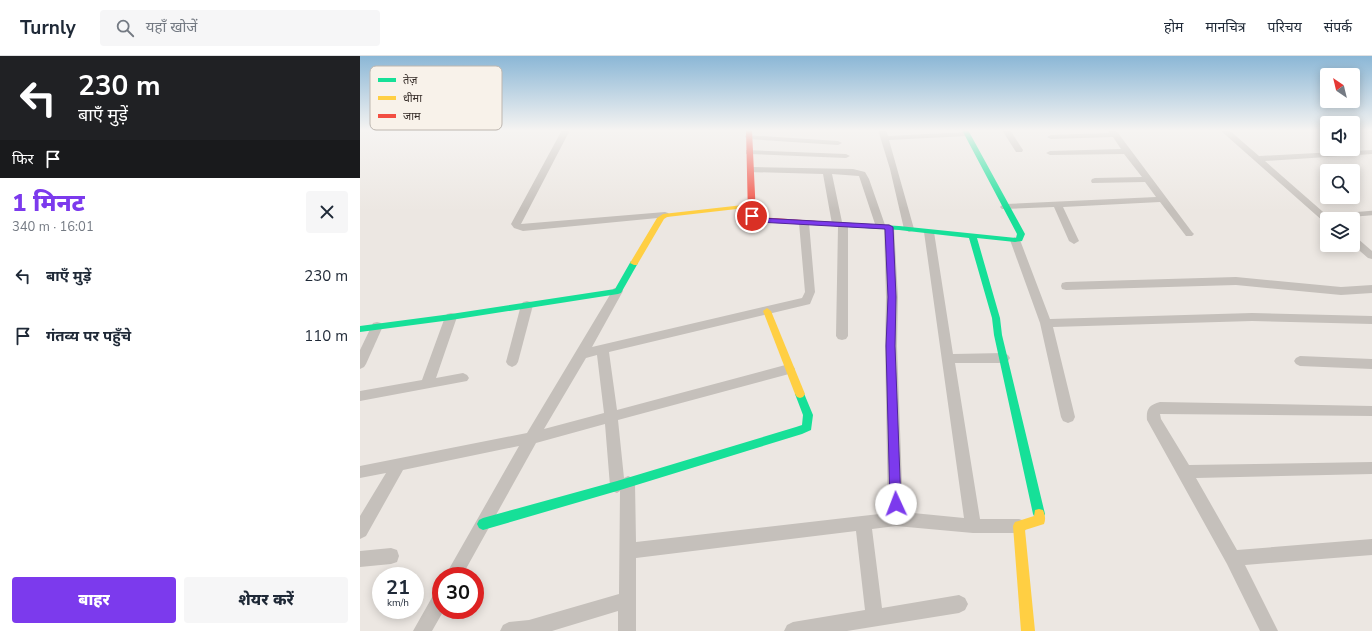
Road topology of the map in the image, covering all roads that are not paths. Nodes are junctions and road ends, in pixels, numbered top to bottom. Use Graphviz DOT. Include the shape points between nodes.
graph roads {
  1 [pos="552,157"];
  2 [pos="750,157"];
  3 [pos="890,157"];
  4 [pos="979,157"];
  5 [pos="1131,157"];
  6 [pos="1255,157"];
  7 [pos="1293,157"];
  8 [pos="1257,159"];
  9 [pos="751,170"];
  10 [pos="827,172"];
  11 [pos="1148,179"];
  12 [pos="1095,181"];
  13 [pos="1163,199"];
  14 [pos="1057,204"];
  15 [pos="752,206"];
  16 [pos="1005,207"];
  17 [pos="1372,213"];
  18 [pos="1320,214"];
  19 [pos="1360,214"];
  20 [pos="665,215"];
  21 [pos="804,223"];
  22 [pos="840,225"];
  23 [pos="885,227"];
  24 [pos="909,229"];
  25 [pos="929,232"];
  26 [pos="1189,234"];
  27 [pos="973,237"];
  28 [pos="1015,240"];
  29 [pos="1074,241"];
  30 [pos="1360,246"];
  31 [pos="1372,256"];
  32 [pos="1066,286"];
  33 [pos="1372,289"];
  34 [pos="618,291"];
  35 [pos="527,305"];
  36 [pos="767,311"];
  37 [pos="451,317"];
  38 [pos="1372,320"];
  39 [pos="1046,323"];
  40 [pos="377,326"];
  41 [pos="360,329"];
  42 [pos="842,336"];
  43 [pos="603,350"];
  44 [pos="582,354"];
  45 [pos="1004,358"];
  46 [pos="948,359"];
  47 [pos="1300,361"];
  48 [pos="512,362"];
  49 [pos="360,364"];
  50 [pos="1372,364"];
  51 [pos="789,369"];
  52 [pos="463,378"];
  53 [pos="427,385"];
  54 [pos="360,396"];
  55 [pos="1372,411"];
  56 [pos="611,416"];
  57 [pos="1068,417"];
  58 [pos="531,438"];
  59 [pos="399,464"];
  60 [pos="1371,470"];
  61 [pos="360,472"];
  62 [pos="1185,472"];
  63 [pos="622,484"];
  64 [pos="896,519"];
  65 [pos="863,523"];
  66 [pos="483,524"];
  67 [pos="973,526"];
  68 [pos="1020,526"];
  69 [pos="360,531"];
  70 [pos="1372,547"];
  71 [pos="627,551"];
  72 [pos="391,556"];
  73 [pos="1233,558"];
  74 [pos="360,559"];
  75 [pos="459,567"];
  76 [pos="627,600"];
  77 [pos="959,604"];
  78 [pos="432,614"];
  79 [pos="875,618"];
  80 [pos="422,631"];
  81 [pos="509,631"];
  82 [pos="627,631"];
  83 [pos="793,631"];
  84 [pos="1028,631"];
  85 [pos="1269,631"];
  1 -- 20 [label="street" via="517,226 523,228"];
  2 -- 9 [label="street"];
  3 -- 24 [label="street"];
  4 -- 16 [label="street"];
  5 -- 11 [label="street"];
  6 -- 8 [label="street"];
  7 -- 8 [label="street"];
  8 -- 18 [label="street"];
  9 -- 10 [label="street"];
  9 -- 15 [label="street"];
  10 -- 22 [label="street"];
  10 -- 23 [label="street" via="858,173 864,176"];
  11 -- 12 [label="street"];
  11 -- 13 [label="street"];
  13 -- 14 [label="street"];
  13 -- 26 [label="street"];
  14 -- 16 [label="street"];
  14 -- 29 [label="street"];
  15 -- 20 [label="street"];
  15 -- 21 [label="street" via="752,216 755,219"];
  16 -- 28 [label="street" via="1021,234"];
  17 -- 19 [label="lane"];
  20 -- 34 [label="street"];
  21 -- 22 [label="street"];
  21 -- 36 [label="street" via="810,292 808,298"];
  22 -- 23 [label="street"];
  22 -- 42 [label="street"];
  23 -- 24 [label="street"];
  23 -- 64 [label="street" via="892,297"];
  24 -- 25 [label="street"];
  25 -- 27 [label="street"];
  25 -- 46 [label="street"];
  27 -- 28 [label="street"];
  27 -- 45 [label="street" via="996,318"];
  28 -- 39 [label="street"];
  30 -- 31 [label="street"];
  32 -- 33 [label="street" via="1236,280 1341,291"];
  34 -- 35 [label="street"];
  34 -- 44 [label="street"];
  35 -- 37 [label="street"];
  35 -- 48 [label="street"];
  36 -- 43 [label="street"];
  36 -- 51 [label="street"];
  37 -- 40 [label="street"];
  37 -- 53 [label="street"];
  38 -- 39 [label="street" via="1252,317"];
  39 -- 57 [label="street"];
  40 -- 41 [label="street"];
  40 -- 49 [label="street"];
  43 -- 44 [label="street"];
  43 -- 56 [label="street"];
  44 -- 58 [label="street"];
  45 -- 46 [label="street"];
  45 -- 68 [label="street" via="1040,520"];
  46 -- 67 [label="street"];
  47 -- 50 [label="street"];
  51 -- 56 [label="street"];
  51 -- 63 [label="street" via="808,414 807,427"];
  52 -- 53 [label="street"];
  53 -- 54 [label="street"];
  55 -- 62 [label="street" via="1160,407 1153,411 1154,420"];
  56 -- 58 [label="street"];
  56 -- 63 [label="street"];
  58 -- 59 [label="street"];
  58 -- 66 [label="street"];
  59 -- 61 [label="street"];
  59 -- 69 [label="street"];
  60 -- 62 [label="street"];
  62 -- 73 [label="street"];
  63 -- 66 [label="street"];
  63 -- 71 [label="street"];
  64 -- 65 [label="street"];
  64 -- 67 [label="street"];
  65 -- 71 [label="street"];
  65 -- 79 [label="street"];
  66 -- 75 [label="street"];
  67 -- 68 [label="street"];
  68 -- 84 [label="street"];
  70 -- 73 [label="street"];
  71 -- 76 [label="street"];
  72 -- 74 [label="street"];
  73 -- 85 [label="street"];
  76 -- 81 [label="street" via="529,629"];
  76 -- 82 [label="street"];
  77 -- 79 [label="street"];
  78 -- 80 [label="street"];
  79 -- 83 [label="street"];
}
